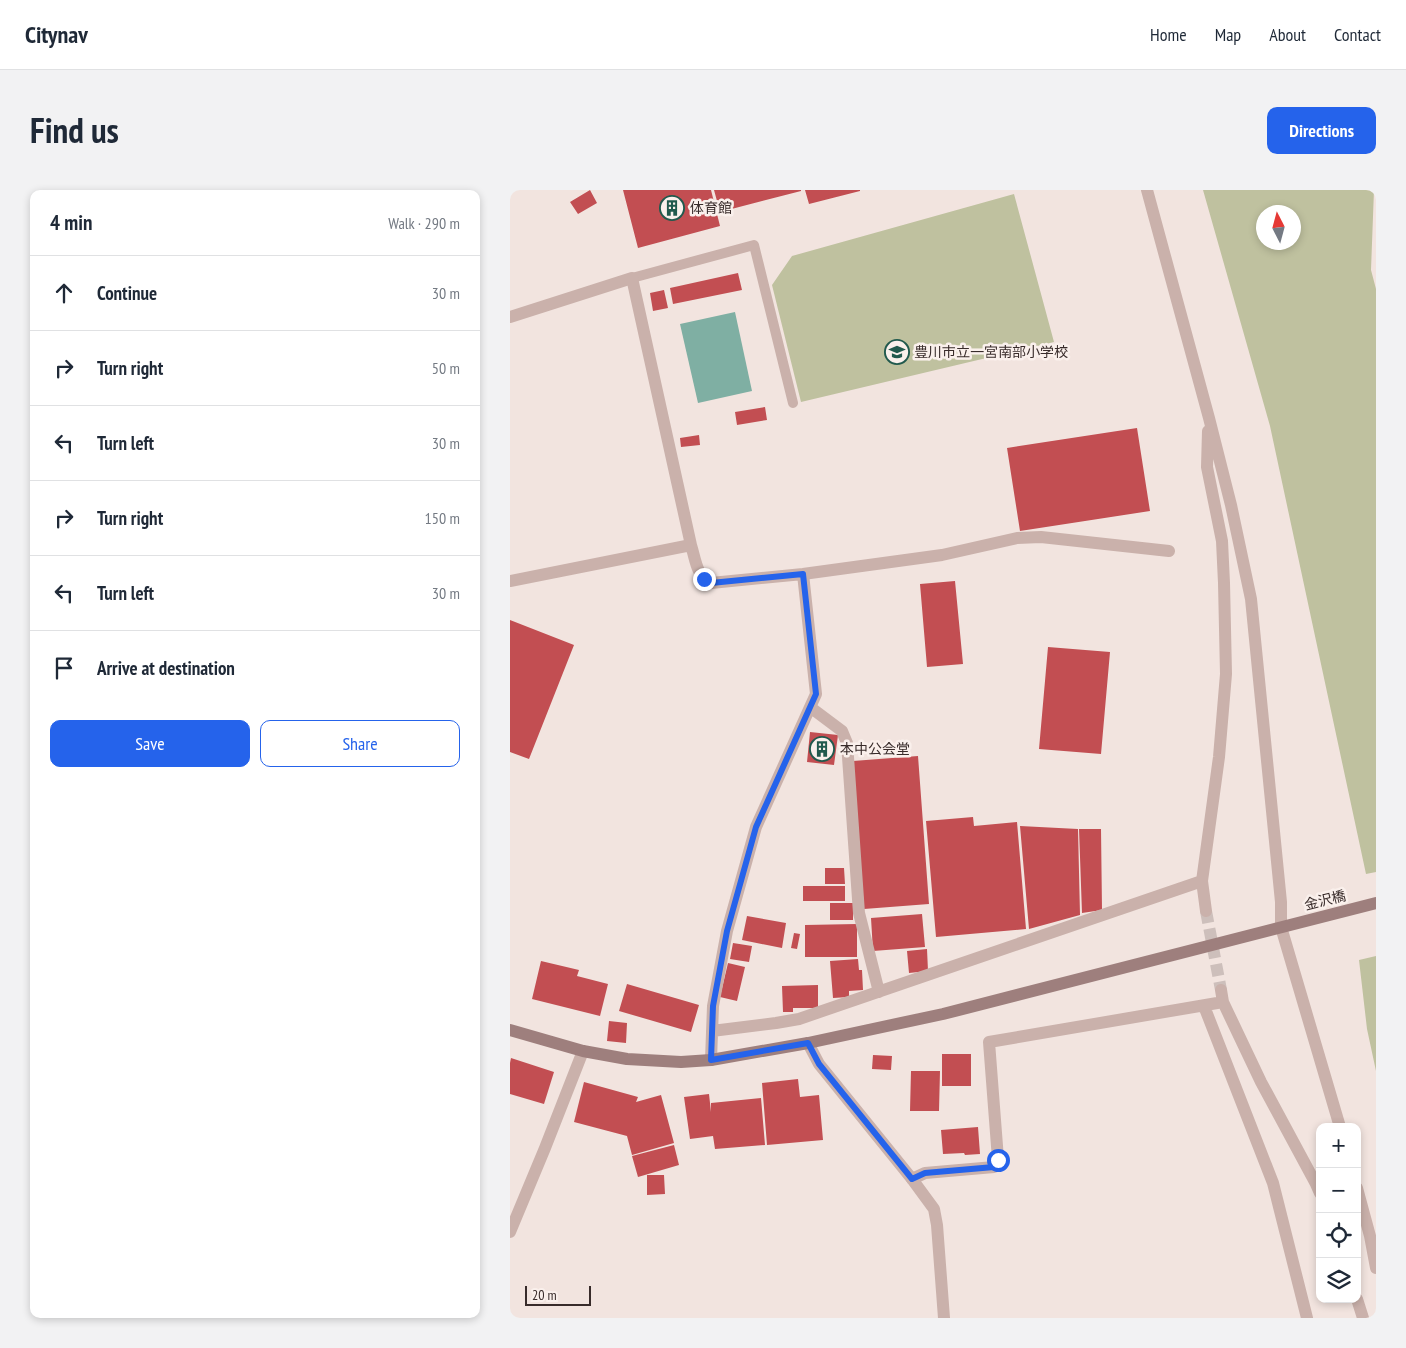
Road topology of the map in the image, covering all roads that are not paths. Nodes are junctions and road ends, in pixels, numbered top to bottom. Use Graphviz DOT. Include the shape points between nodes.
graph roads {
  1 [pos="1147,190"];
  2 [pos="632,278"];
  3 [pos="510,317"];
  4 [pos="792,403"];
  5 [pos="1209,418"];
  6 [pos="692,546"];
  7 [pos="1169,551"];
  8 [pos="803,574"];
  9 [pos="510,581"];
  10 [pos="810,707"];
  11 [pos="1202,881"];
  12 [pos="1376,903"];
  13 [pos="1206,911"];
  14 [pos="1281,927"];
  15 [pos="879,992"];
  16 [pos="1204,1006"];
  17 [pos="510,1030"];
  18 [pos="712,1031"];
  19 [pos="808,1043"];
  20 [pos="583,1051"];
  21 [pos="711,1060"];
  22 [pos="1339,1123"];
  23 [pos="912,1179"];
  24 [pos="1316,1184"];
  25 [pos="1361,1203"];
  26 [pos="510,1232"];
  27 [pos="1376,1268"];
  28 [pos="1358,1303"];
  29 [pos="944,1318"];
  30 [pos="1307,1318"];
  31 [pos="1363,1318"];
  1 -- 5 [label="street"];
  2 -- 3 [label="street"];
  2 -- 4 [label="lane" via="754,246"];
  2 -- 6 [label="street"];
  5 -- 11 [label="street" via="1207,467 1222,540 1226,674 1219,757"];
  5 -- 14 [label="street" via="1251,599"];
  6 -- 8 [label="street" via="699,574 711,583"];
  6 -- 9 [label="street"];
  7 -- 8 [label="street" via="1041,537 1017,538 942,555"];
  8 -- 10 [label="street" via="816,694"];
  10 -- 15 [label="street" via="842,730 847,743 859,913"];
  10 -- 18 [label="street" via="756,827 727,931 713,1006"];
  11 -- 13 [label="street"];
  11 -- 15 [label="street"];
  12 -- 14 [label="main road, 金沢橋"];
  14 -- 19 [label="main road, 金沢橋" via="943,1014"];
  14 -- 22 [label="street"];
  15 -- 18 [label="street" via="799,1019"];
  16 -- 23 [label="street" via="990,1042 998,1160 994,1167 925,1173"];
  16 -- 24 [label="street" via="1222,996 1261,1082"];
  16 -- 30 [label="street" via="1273,1183"];
  17 -- 20 [label="main road, 金沢橋"];
  18 -- 21 [label="street"];
  19 -- 21 [label="main road, 金沢橋"];
  19 -- 23 [label="street" via="819,1064"];
  20 -- 21 [label="main road, 金沢橋" via="627,1059"];
  20 -- 26 [label="street"];
  23 -- 29 [label="street" via="934,1209 936,1217"];
  25 -- 27 [label="street"];
  28 -- 31 [label="street"];
}
